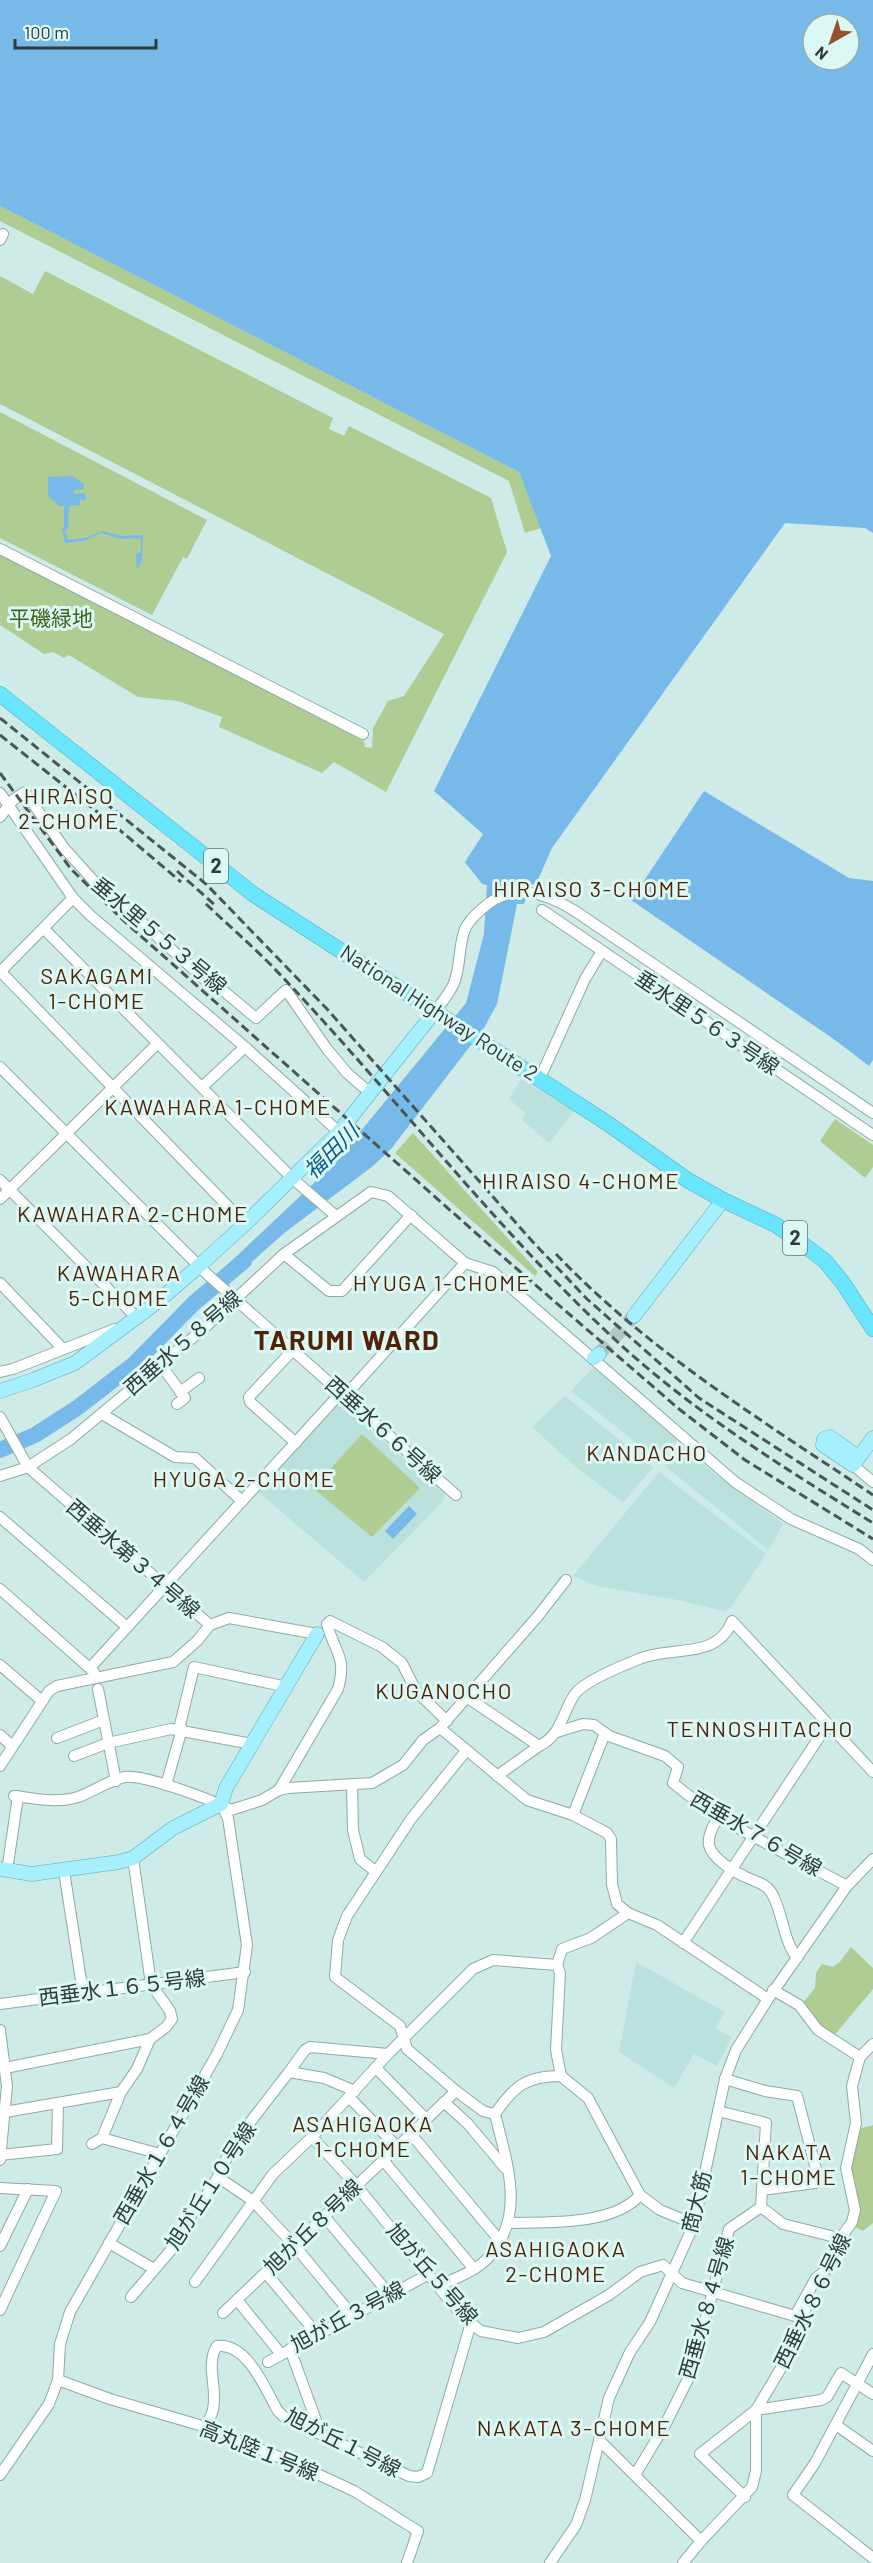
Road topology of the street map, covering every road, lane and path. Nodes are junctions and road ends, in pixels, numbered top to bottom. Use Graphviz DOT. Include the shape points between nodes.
graph roads {
  1 [pos="0,549"];
  2 [pos="0,694"];
  3 [pos="363,734"];
  4 [pos="0,793"];
  5 [pos="9,805"];
  6 [pos="0,817"];
  7 [pos="74,898"];
  8 [pos="542,910"];
  9 [pos="44,929"];
  10 [pos="602,951"];
  11 [pos="0,972"];
  12 [pos="442,1014"];
  13 [pos="157,1044"];
  14 [pos="245,1047"];
  15 [pos="0,1067"];
  16 [pos="540,1078"];
  17 [pos="113,1087"];
  18 [pos="202,1087"];
  19 [pos="370,1093"];
  20 [pos="873,1113"];
  21 [pos="339,1132"];
  22 [pos="65,1134"];
  23 [pos="873,1135"];
  24 [pos="0,1180"];
  25 [pos="296,1182"];
  26 [pos="9,1190"];
  27 [pos="0,1198"];
  28 [pos="723,1200"];
  29 [pos="411,1215"];
  30 [pos="336,1216"];
  31 [pos="245,1224"];
  32 [pos="284,1254"];
  33 [pos="465,1263"];
  34 [pos="204,1270"];
  35 [pos="0,1283"];
  36 [pos="231,1297"];
  37 [pos="634,1316"];
  38 [pos="131,1321"];
  39 [pos="873,1329"];
  40 [pos="63,1349"];
  41 [pos="292,1351"];
  42 [pos="161,1365"];
  43 [pos="0,1372"];
  44 [pos="199,1378"];
  45 [pos="0,1390"];
  46 [pos="180,1392"];
  47 [pos="345,1396"];
  48 [pos="177,1404"];
  49 [pos="102,1414"];
  50 [pos="0,1417"];
  51 [pos="873,1438"];
  52 [pos="296,1443"];
  53 [pos="856,1461"];
  54 [pos="26,1464"];
  55 [pos="0,1476"];
  56 [pos="873,1482"];
  57 [pos="456,1495"];
  58 [pos="242,1501"];
  59 [pos="0,1517"];
  60 [pos="873,1560"];
  61 [pos="566,1580"];
  62 [pos="164,1586"];
  63 [pos="0,1589"];
  64 [pos="210,1625"];
  65 [pos="127,1627"];
  66 [pos="317,1634"];
  67 [pos="0,1665"];
  68 [pos="94,1672"];
  69 [pos="287,1687"];
  70 [pos="98,1689"];
  71 [pos="468,1698"];
  72 [pos="42,1701"];
  73 [pos="104,1720"];
  74 [pos="443,1724"];
  75 [pos="828,1724"];
  76 [pos="180,1729"];
  77 [pos="557,1732"];
  78 [pos="605,1733"];
  79 [pos="0,1735"];
  80 [pos="57,1738"];
  81 [pos="108,1743"];
  82 [pos="252,1744"];
  83 [pos="12,1746"];
  84 [pos="539,1746"];
  85 [pos="466,1751"];
  86 [pos="74,1756"];
  87 [pos="0,1766"];
  88 [pos="873,1772"];
  89 [pos="497,1776"];
  90 [pos="116,1781"];
  91 [pos="352,1784"];
  92 [pos="166,1785"];
  93 [pos="279,1790"];
  94 [pos="221,1804"];
  95 [pos="573,1815"];
  96 [pos="719,1815"];
  97 [pos="755,1836"];
  98 [pos="133,1857"];
  99 [pos="873,1858"];
  100 [pos="732,1868"];
  101 [pos="3,1870"];
  102 [pos="64,1870"];
  103 [pos="376,1872"];
  104 [pos="847,1886"];
  105 [pos="628,1913"];
  106 [pos="683,1943"];
  107 [pos="797,1958"];
  108 [pos="557,1965"];
  109 [pos="245,1972"];
  110 [pos="151,1984"];
  111 [pos="83,1993"];
  112 [pos="771,1995"];
  113 [pos="0,2004"];
  114 [pos="0,2030"];
  115 [pos="404,2037"];
  116 [pos="150,2039"];
  117 [pos="873,2044"];
  118 [pos="388,2054"];
  119 [pos="860,2057"];
  120 [pos="4,2068"];
  121 [pos="375,2068"];
  122 [pos="289,2072"];
  123 [pos="561,2076"];
  124 [pos="725,2079"];
  125 [pos="4,2086"];
  126 [pos="456,2091"];
  127 [pos="122,2092"];
  128 [pos="352,2094"];
  129 [pos="444,2102"];
  130 [pos="58,2103"];
  131 [pos="718,2111"];
  132 [pos="5,2112"];
  133 [pos="495,2114"];
  134 [pos="426,2119"];
  135 [pos="411,2134"];
  136 [pos="312,2137"];
  137 [pos="397,2147"];
  138 [pos="160,2154"];
  139 [pos="0,2157"];
  140 [pos="383,2160"];
  141 [pos="506,2169"];
  142 [pos="218,2177"];
  143 [pos="356,2185"];
  144 [pos="0,2188"];
  145 [pos="28,2189"];
  146 [pos="762,2190"];
  147 [pos="640,2194"];
  148 [pos="253,2201"];
  149 [pos="761,2206"];
  150 [pos="324,2216"];
  151 [pos="509,2223"];
  152 [pos="694,2224"];
  153 [pos="831,2236"];
  154 [pos="500,2241"];
  155 [pos="109,2243"];
  156 [pos="294,2245"];
  157 [pos="0,2246"];
  158 [pos="474,2268"];
  159 [pos="154,2269"];
  160 [pos="824,2272"];
  161 [pos="266,2273"];
  162 [pos="429,2274"];
  163 [pos="673,2274"];
  164 [pos="194,2282"];
  165 [pos="438,2286"];
  166 [pos="713,2292"];
  167 [pos="390,2295"];
  168 [pos="131,2296"];
  169 [pos="237,2300"];
  170 [pos="0,2310"];
  171 [pos="223,2313"];
  172 [pos="352,2315"];
  173 [pos="471,2323"];
  174 [pos="317,2334"];
  175 [pos="286,2351"];
  176 [pos="873,2354"];
  177 [pos="268,2362"];
  178 [pos="58,2380"];
  179 [pos="858,2384"];
  180 [pos="873,2394"];
  181 [pos="756,2410"];
  182 [pos="836,2425"];
  183 [pos="206,2427"];
  184 [pos="321,2434"];
  185 [pos="599,2440"];
  186 [pos="873,2451"];
  187 [pos="0,2475"];
  188 [pos="635,2475"];
  189 [pos="745,2497"];
  190 [pos="701,2541"];
  191 [pos="873,2558"];
  192 [pos="408,2563"];
  193 [pos="550,2563"];
  194 [pos="682,2563"];
  1 -- 3 [label="street"];
  2 -- 12 [label="highway, National Highway Route 2 / 2" via="253,894"];
  4 -- 5 [label="street"];
  5 -- 6 [label="street"];
  5 -- 7 [label="street"];
  5 -- 19 [label="street, 垂水里５５３号線" via="25,792 64,848 110,899 117,900 213,987 220,988 256,1018 286,990 327,1049"];
  7 -- 9 [label="street"];
  7 -- 14 [label="street"];
  8 -- 10 [label="street, 垂水里５６３号線"];
  9 -- 11 [label="street"];
  9 -- 13 [label="street"];
  10 -- 16 [label="street"];
  10 -- 23 [label="street, 垂水里５６３号線"];
  11 -- 17 [label="street"];
  12 -- 16 [label="highway, National Highway Route 2 / 2"];
  12 -- 19 [label="main road"];
  12 -- 20 [label="street" via="454,983 466,928 477,914 491,901 517,891 538,894 560,901 632,948"];
  13 -- 17 [label="street"];
  13 -- 18 [label="street"];
  14 -- 18 [label="street"];
  14 -- 21 [label="street"];
  15 -- 22 [label="street, 西垂水６６号線"];
  16 -- 28 [label="highway, National Highway Route 2 / 2" via="689,1181"];
  17 -- 22 [label="street"];
  17 -- 31 [label="street"];
  18 -- 25 [label="street"];
  19 -- 21 [label="main road"];
  21 -- 25 [label="main road"];
  22 -- 26 [label="street"];
  22 -- 34 [label="street, 西垂水６６号線"];
  24 -- 26 [label="street"];
  25 -- 30 [label="street"];
  25 -- 31 [label="main road"];
  26 -- 27 [label="street"];
  26 -- 38 [label="street"];
  28 -- 37 [label="main road"];
  28 -- 39 [label="highway, National Highway Route 2 / 2" via="776,1225 825,1261"];
  29 -- 30 [label="street, 西垂水５８号線" via="388,1196 371,1192"];
  29 -- 32 [label="street" via="342,1291 328,1291"];
  29 -- 33 [label="street"];
  30 -- 32 [label="street, 西垂水５８号線"];
  31 -- 34 [label="main road"];
  32 -- 36 [label="street, 西垂水５８号線"];
  33 -- 47 [label="street"];
  33 -- 60 [label="street" via="493,1272 596,1356 735,1482 791,1519 858,1549"];
  34 -- 36 [label="street, 西垂水６６号線"];
  34 -- 38 [label="main road"];
  35 -- 40 [label="street"];
  36 -- 41 [label="street, 西垂水６６号線"];
  36 -- 42 [label="street, 西垂水５８号線"];
  38 -- 40 [label="street"];
  38 -- 45 [label="main road" via="75,1363"];
  40 -- 43 [label="street"];
  41 -- 47 [label="street, 西垂水６６号線"];
  41 -- 52 [label="street" via="249,1397"];
  42 -- 46 [label="street"];
  42 -- 49 [label="street, 西垂水５８号線"];
  44 -- 46 [label="street"];
  46 -- 48 [label="street" via="185,1398"];
  47 -- 52 [label="street" via="336,1398"];
  47 -- 57 [label="street, 西垂水６６号線"];
  49 -- 54 [label="street, 西垂水５８号線" via="71,1439"];
  49 -- 58 [label="street" via="175,1457 195,1458"];
  50 -- 54 [label="street, 西垂水第３４号線"];
  51 -- 53 [label="main road"];
  52 -- 58 [label="street"];
  53 -- 56 [label="street"];
  54 -- 55 [label="street, 西垂水５８号線"];
  54 -- 62 [label="street, 西垂水第３４号線"];
  58 -- 62 [label="street"];
  59 -- 65 [label="street"];
  61 -- 71 [label="street"];
  62 -- 64 [label="street, 西垂水第３４号線"];
  62 -- 65 [label="street"];
  63 -- 68 [label="street"];
  64 -- 66 [label="street, 西垂水第３４号線" via="229,1618"];
  64 -- 68 [label="street" via="174,1662"];
  65 -- 68 [label="street"];
  66 -- 69 [label="main road"];
  67 -- 72 [label="street"];
  68 -- 72 [label="street" via="57,1686"];
  69 -- 76 [label="street" via="194,1667"];
  69 -- 82 [label="main road"];
  70 -- 73 [label="street"];
  71 -- 74 [label="street"];
  71 -- 84 [label="street"];
  72 -- 83 [label="street"];
  73 -- 80 [label="street"];
  73 -- 81 [label="street"];
  74 -- 85 [label="street"];
  74 -- 91 [label="street" via="423,1740 403,1765 372,1783"];
  74 -- 93 [label="street" via="416,1691 402,1663 382,1647 329,1622 331,1639 343,1662 338,1689"];
  75 -- 77 [label="street" via="732,1622 728,1633 697,1650 654,1654 586,1683 575,1694"];
  75 -- 88 [label="street"];
  75 -- 97 [label="street"];
  76 -- 81 [label="street"];
  76 -- 82 [label="street"];
  76 -- 92 [label="street"];
  77 -- 78 [label="street, 西垂水７６号線" via="583,1724 594,1725"];
  77 -- 84 [label="street"];
  78 -- 95 [label="street"];
  78 -- 96 [label="street, 西垂水７６号線" via="671,1760 679,1771 673,1783"];
  79 -- 83 [label="street"];
  81 -- 86 [label="street"];
  81 -- 90 [label="street"];
  82 -- 94 [label="main road"];
  83 -- 87 [label="street"];
  84 -- 89 [label="street"];
  85 -- 89 [label="street"];
  85 -- 103 [label="street" via="411,1819"];
  89 -- 95 [label="street" via="527,1800"];
  90 -- 92 [label="street" via="126,1777"];
  90 -- 101 [label="street" via="57,1802 16,1796"];
  91 -- 93 [label="street"];
  91 -- 103 [label="street" via="353,1830 360,1859"];
  92 -- 94 [label="street"];
  93 -- 94 [label="street" via="231,1810"];
  94 -- 98 [label="main road" via="173,1828"];
  94 -- 109 [label="street, 西垂水１６４号線" via="228,1818 247,1945"];
  95 -- 105 [label="street" via="611,1839 612,1884 617,1904"];
  96 -- 97 [label="street, 西垂水７６号線"];
  96 -- 100 [label="street" via="709,1845"];
  97 -- 100 [label="street"];
  97 -- 104 [label="street, 西垂水７６号線"];
  98 -- 102 [label="main road"];
  98 -- 110 [label="street"];
  99 -- 104 [label="street, 商大筋"];
  100 -- 106 [label="street"];
  100 -- 107 [label="street" via="764,1884 772,1893"];
  101 -- 102 [label="main road" via="32,1874"];
  102 -- 111 [label="street"];
  103 -- 115 [label="street" via="347,1916 338,1940 335,1977 400,2026"];
  104 -- 107 [label="street, 商大筋"];
  105 -- 106 [label="street" via="657,1925"];
  105 -- 108 [label="street" via="591,1938 562,1949"];
  106 -- 112 [label="street"];
  107 -- 112 [label="street, 商大筋"];
  108 -- 115 [label="street" via="493,1960 473,1969"];
  108 -- 123 [label="street" via="560,1973 556,2050"];
  109 -- 110 [label="street, 西垂水１６５号線"];
  109 -- 138 [label="street, 西垂水１６４号線" via="238,2010"];
  110 -- 111 [label="street, 西垂水１６５号線"];
  110 -- 116 [label="street" via="172,2019"];
  111 -- 113 [label="street, 西垂水１６５号線"];
  112 -- 119 [label="street" via="799,2006 818,2030"];
  112 -- 124 [label="street, 商大筋" via="736,2050"];
  114 -- 120 [label="street"];
  115 -- 118 [label="street"];
  115 -- 126 [label="street" via="407,2049"];
  116 -- 120 [label="street"];
  116 -- 127 [label="street"];
  117 -- 119 [label="street, 西垂水８６号線"];
  118 -- 121 [label="street"];
  118 -- 122 [label="street, 旭が丘１０号線" via="310,2047"];
  119 -- 160 [label="street, 西垂水８６号線" via="852,2086 856,2123 846,2168 855,2210"];
  120 -- 125 [label="street"];
  121 -- 128 [label="street"];
  121 -- 134 [label="street"];
  122 -- 128 [label="street" via="324,2078"];
  122 -- 142 [label="street, 旭が丘１０号線" via="234,2143"];
  123 -- 133 [label="street" via="524,2082 512,2089"];
  123 -- 147 [label="street" via="588,2098"];
  124 -- 131 [label="street, 商大筋"];
  124 -- 146 [label="street" via="797,2096 817,2173 815,2183"];
  125 -- 132 [label="street"];
  126 -- 129 [label="street, 旭が丘８号線"];
  126 -- 133 [label="street" via="483,2111"];
  127 -- 130 [label="street"];
  127 -- 138 [label="street" via="97,2141"];
  128 -- 136 [label="street"];
  128 -- 137 [label="street"];
  129 -- 134 [label="street, 旭が丘８号線"];
  129 -- 141 [label="street"];
  130 -- 132 [label="street"];
  130 -- 139 [label="street" via="57,2149"];
  131 -- 146 [label="street" via="766,2122"];
  131 -- 152 [label="street, 商大筋"];
  132 -- 139 [label="street"];
  133 -- 141 [label="street"];
  134 -- 135 [label="street, 旭が丘８号線"];
  135 -- 137 [label="street, 旭が丘８号線"];
  135 -- 154 [label="street"];
  136 -- 143 [label="street, 旭が丘５号線"];
  136 -- 148 [label="street" via="273,2174"];
  137 -- 140 [label="street, 旭が丘８号線"];
  138 -- 155 [label="street, 西垂水１６４号線"];
  140 -- 143 [label="street, 旭が丘８号線"];
  140 -- 158 [label="street"];
  141 -- 151 [label="street" via="512,2204"];
  142 -- 148 [label="street"];
  142 -- 159 [label="street, 旭が丘１０号線" via="177,2242"];
  143 -- 150 [label="street, 旭が丘８号線"];
  143 -- 162 [label="street, 旭が丘５号線"];
  144 -- 145 [label="street"];
  145 -- 157 [label="street"];
  145 -- 170 [label="street" via="56,2191"];
  146 -- 149 [label="street"];
  147 -- 151 [label="street" via="634,2202 588,2221"];
  147 -- 152 [label="street" via="660,2210"];
  148 -- 156 [label="street"];
  148 -- 164 [label="street"];
  149 -- 153 [label="street" via="783,2224"];
  149 -- 166 [label="street, 西垂水８４号線" via="729,2229"];
  150 -- 156 [label="street, 旭が丘８号線"];
  150 -- 167 [label="street"];
  151 -- 154 [label="street"];
  152 -- 163 [label="street, 商大筋"];
  154 -- 158 [label="street" via="486,2260"];
  155 -- 159 [label="street"];
  155 -- 178 [label="street, 西垂水１６４号線" via="69,2312 60,2344"];
  156 -- 161 [label="street, 旭が丘８号線"];
  156 -- 172 [label="street"];
  158 -- 165 [label="street"];
  159 -- 168 [label="street, 旭が丘１０号線"];
  160 -- 166 [label="street" via="816,2278 795,2316"];
  160 -- 181 [label="street, 西垂水８６号線" via="787,2358"];
  161 -- 169 [label="street, 旭が丘８号線"];
  161 -- 174 [label="street"];
  162 -- 165 [label="street, 旭が丘５号線"];
  162 -- 167 [label="street, 旭が丘３号線"];
  163 -- 166 [label="street" via="682,2283"];
  163 -- 173 [label="street, 旭が丘５号線" via="663,2265 640,2272 609,2295 544,2332 518,2338 481,2331"];
  163 -- 185 [label="street, 商大筋" via="609,2398"];
  165 -- 173 [label="street, 旭が丘５号線"];
  166 -- 188 [label="street, 西垂水８４号線" via="692,2371"];
  167 -- 172 [label="street, 旭が丘３号線"];
  169 -- 171 [label="street, 旭が丘８号線"];
  169 -- 175 [label="street"];
  172 -- 174 [label="street, 旭が丘３号線"];
  173 -- 184 [label="street, 旭が丘１号線" via="427,2473 409,2476"];
  174 -- 175 [label="street, 旭が丘３号線"];
  175 -- 177 [label="street, 旭が丘３号線"];
  175 -- 184 [label="street"];
  176 -- 179 [label="street"];
  178 -- 183 [label="street, 高丸陸１号線"];
  178 -- 187 [label="street, 西垂水１６４号線" via="49,2404"];
  179 -- 180 [label="street"];
  179 -- 181 [label="street" via="841,2373 827,2397 821,2400"];
  179 -- 182 [label="street"];
  181 -- 189 [label="street" via="756,2471"];
  181 -- 189 [label="street" via="700,2454"];
  182 -- 186 [label="street"];
  182 -- 191 [label="street" via="793,2495"];
  183 -- 184 [label="street, 旭が丘１号線" via="213,2410 213,2356 217,2346 222,2345 247,2361 278,2411"];
  183 -- 192 [label="street, 高丸陸１号線" via="354,2491 418,2531"];
  185 -- 188 [label="street"];
  185 -- 193 [label="street, 商大筋" via="576,2525"];
  188 -- 190 [label="street"];
  189 -- 190 [label="street"];
  190 -- 194 [label="street"];
}
